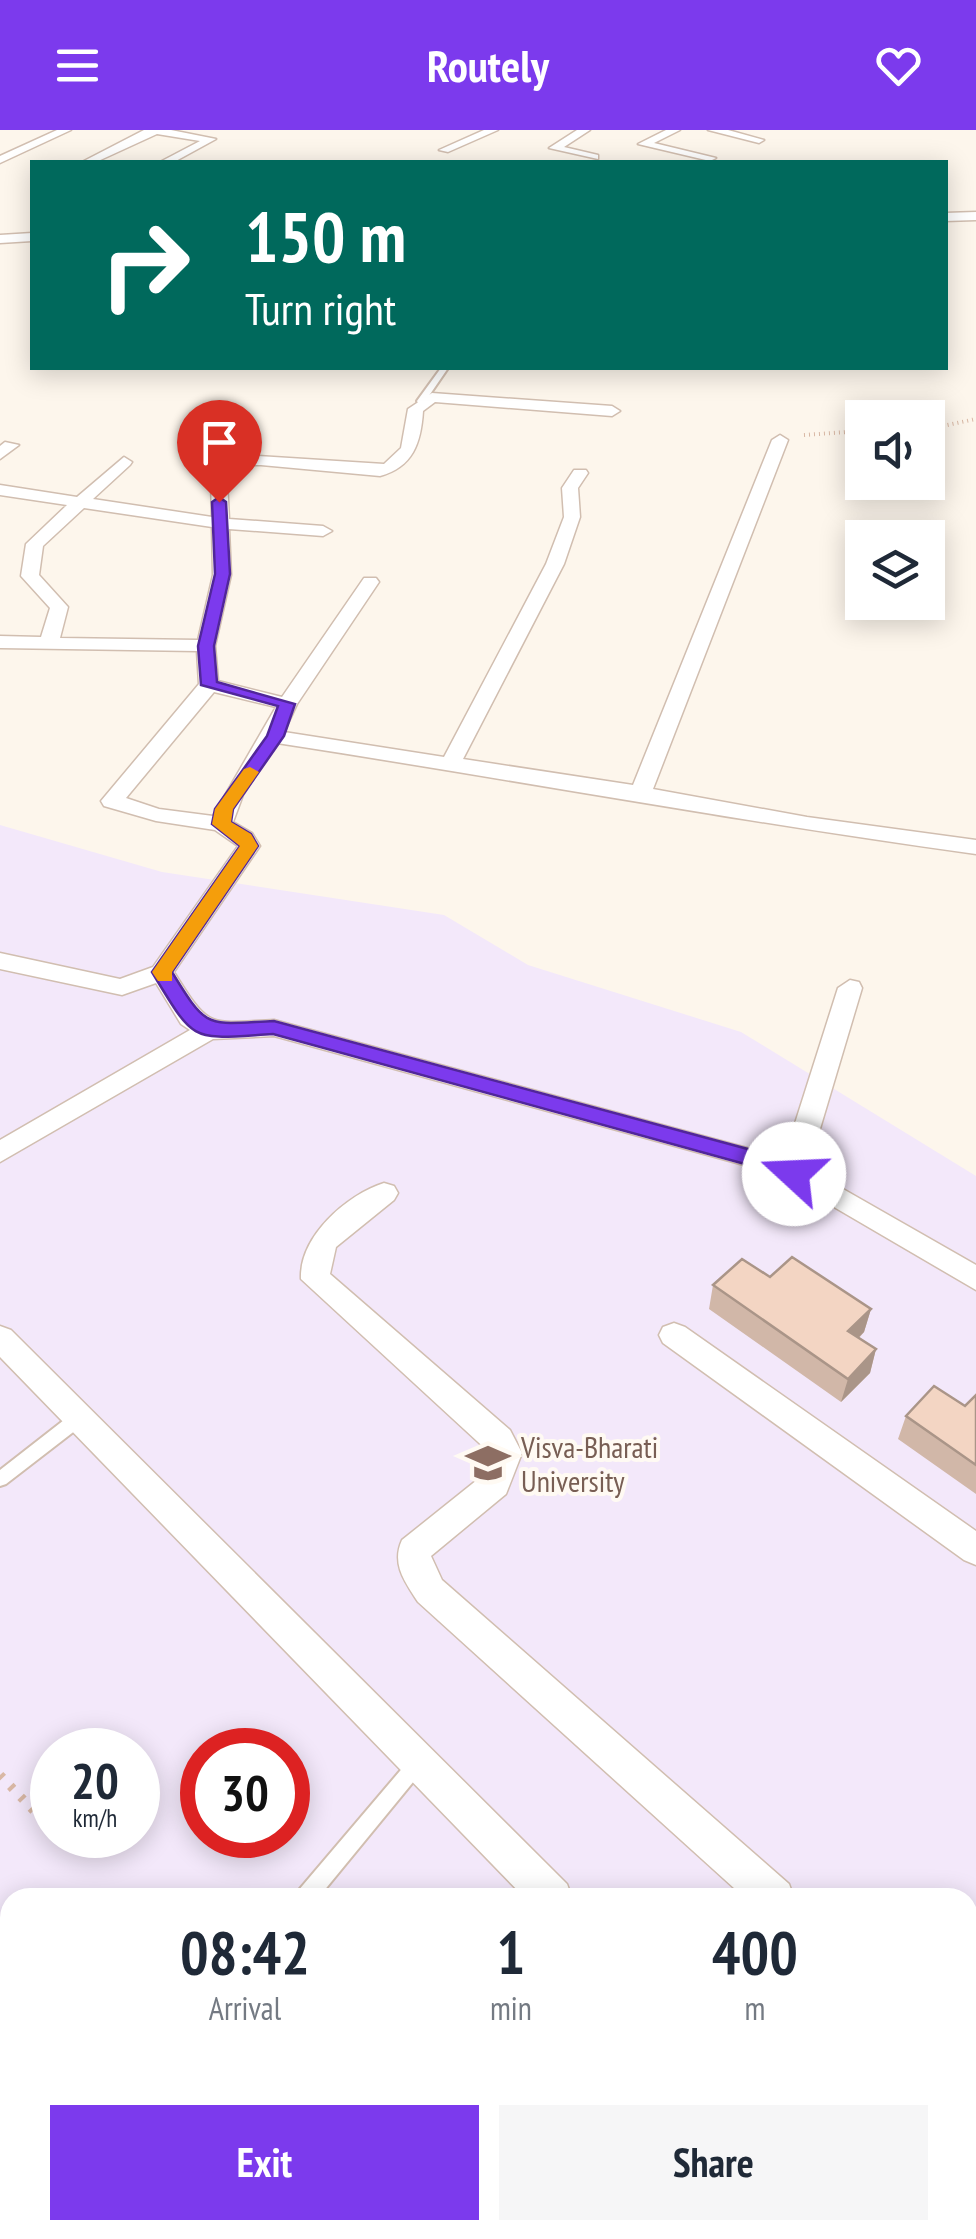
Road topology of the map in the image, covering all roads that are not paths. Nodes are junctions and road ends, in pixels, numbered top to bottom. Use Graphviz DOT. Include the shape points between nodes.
graph roads {
  1 [pos="66,130"];
  2 [pos="152,130"];
  3 [pos="494,130"];
  4 [pos="584,130"];
  5 [pos="675,130"];
  6 [pos="716,130"];
  7 [pos="759,140"];
  8 [pos="0,144"];
  9 [pos="25,146"];
  10 [pos="444,150"];
  11 [pos="594,157"];
  12 [pos="710,158"];
  13 [pos="0,160"];
  14 [pos="92,160"];
  15 [pos="170,160"];
  16 [pos="976,216"];
  17 [pos="948,217"];
  18 [pos="30,238"];
  19 [pos="0,239"];
  20 [pos="443,370"];
  21 [pos="421,402"];
  22 [pos="612,411"];
  23 [pos="780,440"];
  24 [pos="124,462"];
  25 [pos="580,473"];
  26 [pos="0,490"];
  27 [pos="80,501"];
  28 [pos="220,523"];
  29 [pos="323,531"];
  30 [pos="370,582"];
  31 [pos="0,642"];
  32 [pos="50,643"];
  33 [pos="206,646"];
  34 [pos="209,685"];
  35 [pos="287,704"];
  36 [pos="275,736"];
  37 [pos="450,764"];
  38 [pos="641,793"];
  39 [pos="221,824"];
  40 [pos="976,848"];
  41 [pos="0,961"];
  42 [pos="162,972"];
  43 [pos="850,988"];
  44 [pos="208,1031"];
  45 [pos="0,1152"];
  46 [pos="794,1174"];
  47 [pos="384,1193"];
  48 [pos="976,1279"];
  49 [pos="674,1335"];
  50 [pos="0,1338"];
  51 [pos="79,1418"];
  52 [pos="0,1479"];
  53 [pos="976,1550"];
  54 [pos="420,1760"];
  55 [pos="313,1888"];
  56 [pos="543,1888"];
  57 [pos="764,1888"];
  1 -- 9 [label="street"];
  2 -- 14 [label="street"];
  2 -- 15 [label="street" via="211,138"];
  3 -- 10 [label="street"];
  4 -- 11 [label="street" via="554,148"];
  5 -- 12 [label="street" via="643,144"];
  6 -- 7 [label="street"];
  8 -- 9 [label="street"];
  9 -- 13 [label="street"];
  16 -- 17 [label="street"];
  18 -- 19 [label="street"];
  20 -- 21 [label="lane"];
  21 -- 22 [label="street" via="445,397"];
  21 -- 28 [label="street" via="404,460 395,468 231,464 219,480"];
  23 -- 38 [label="street"];
  24 -- 27 [label="street"];
  25 -- 37 [label="street" via="570,488 572,517 555,564"];
  26 -- 27 [label="street"];
  27 -- 28 [label="street"];
  27 -- 32 [label="street" via="32,555 30,576 59,607"];
  28 -- 29 [label="street"];
  28 -- 33 [label="street" via="222,574"];
  30 -- 35 [label="street"];
  31 -- 32 [label="street"];
  32 -- 33 [label="street"];
  33 -- 34 [label="street"];
  34 -- 35 [label="street"];
  34 -- 39 [label="street" via="112,801"];
  35 -- 36 [label="street"];
  36 -- 37 [label="street"];
  36 -- 39 [label="street" via="224,809"];
  37 -- 38 [label="street"];
  38 -- 40 [label="street"];
  39 -- 42 [label="street" via="249,846"];
  41 -- 42 [label="street" via="122,988"];
  42 -- 44 [label="street" via="190,1018"];
  43 -- 46 [label="street"];
  44 -- 45 [label="street"];
  44 -- 46 [label="street" via="274,1028"];
  46 -- 48 [label="street"];
  47 -- 57 [label="street" via="321,1247 316,1279 506,1452 495,1484 414,1550 415,1568 430,1591"];
  49 -- 53 [label="street"];
  50 -- 51 [label="street"];
  51 -- 52 [label="lane"];
  51 -- 54 [label="street"];
  54 -- 55 [label="lane"];
  54 -- 56 [label="street"];
}
